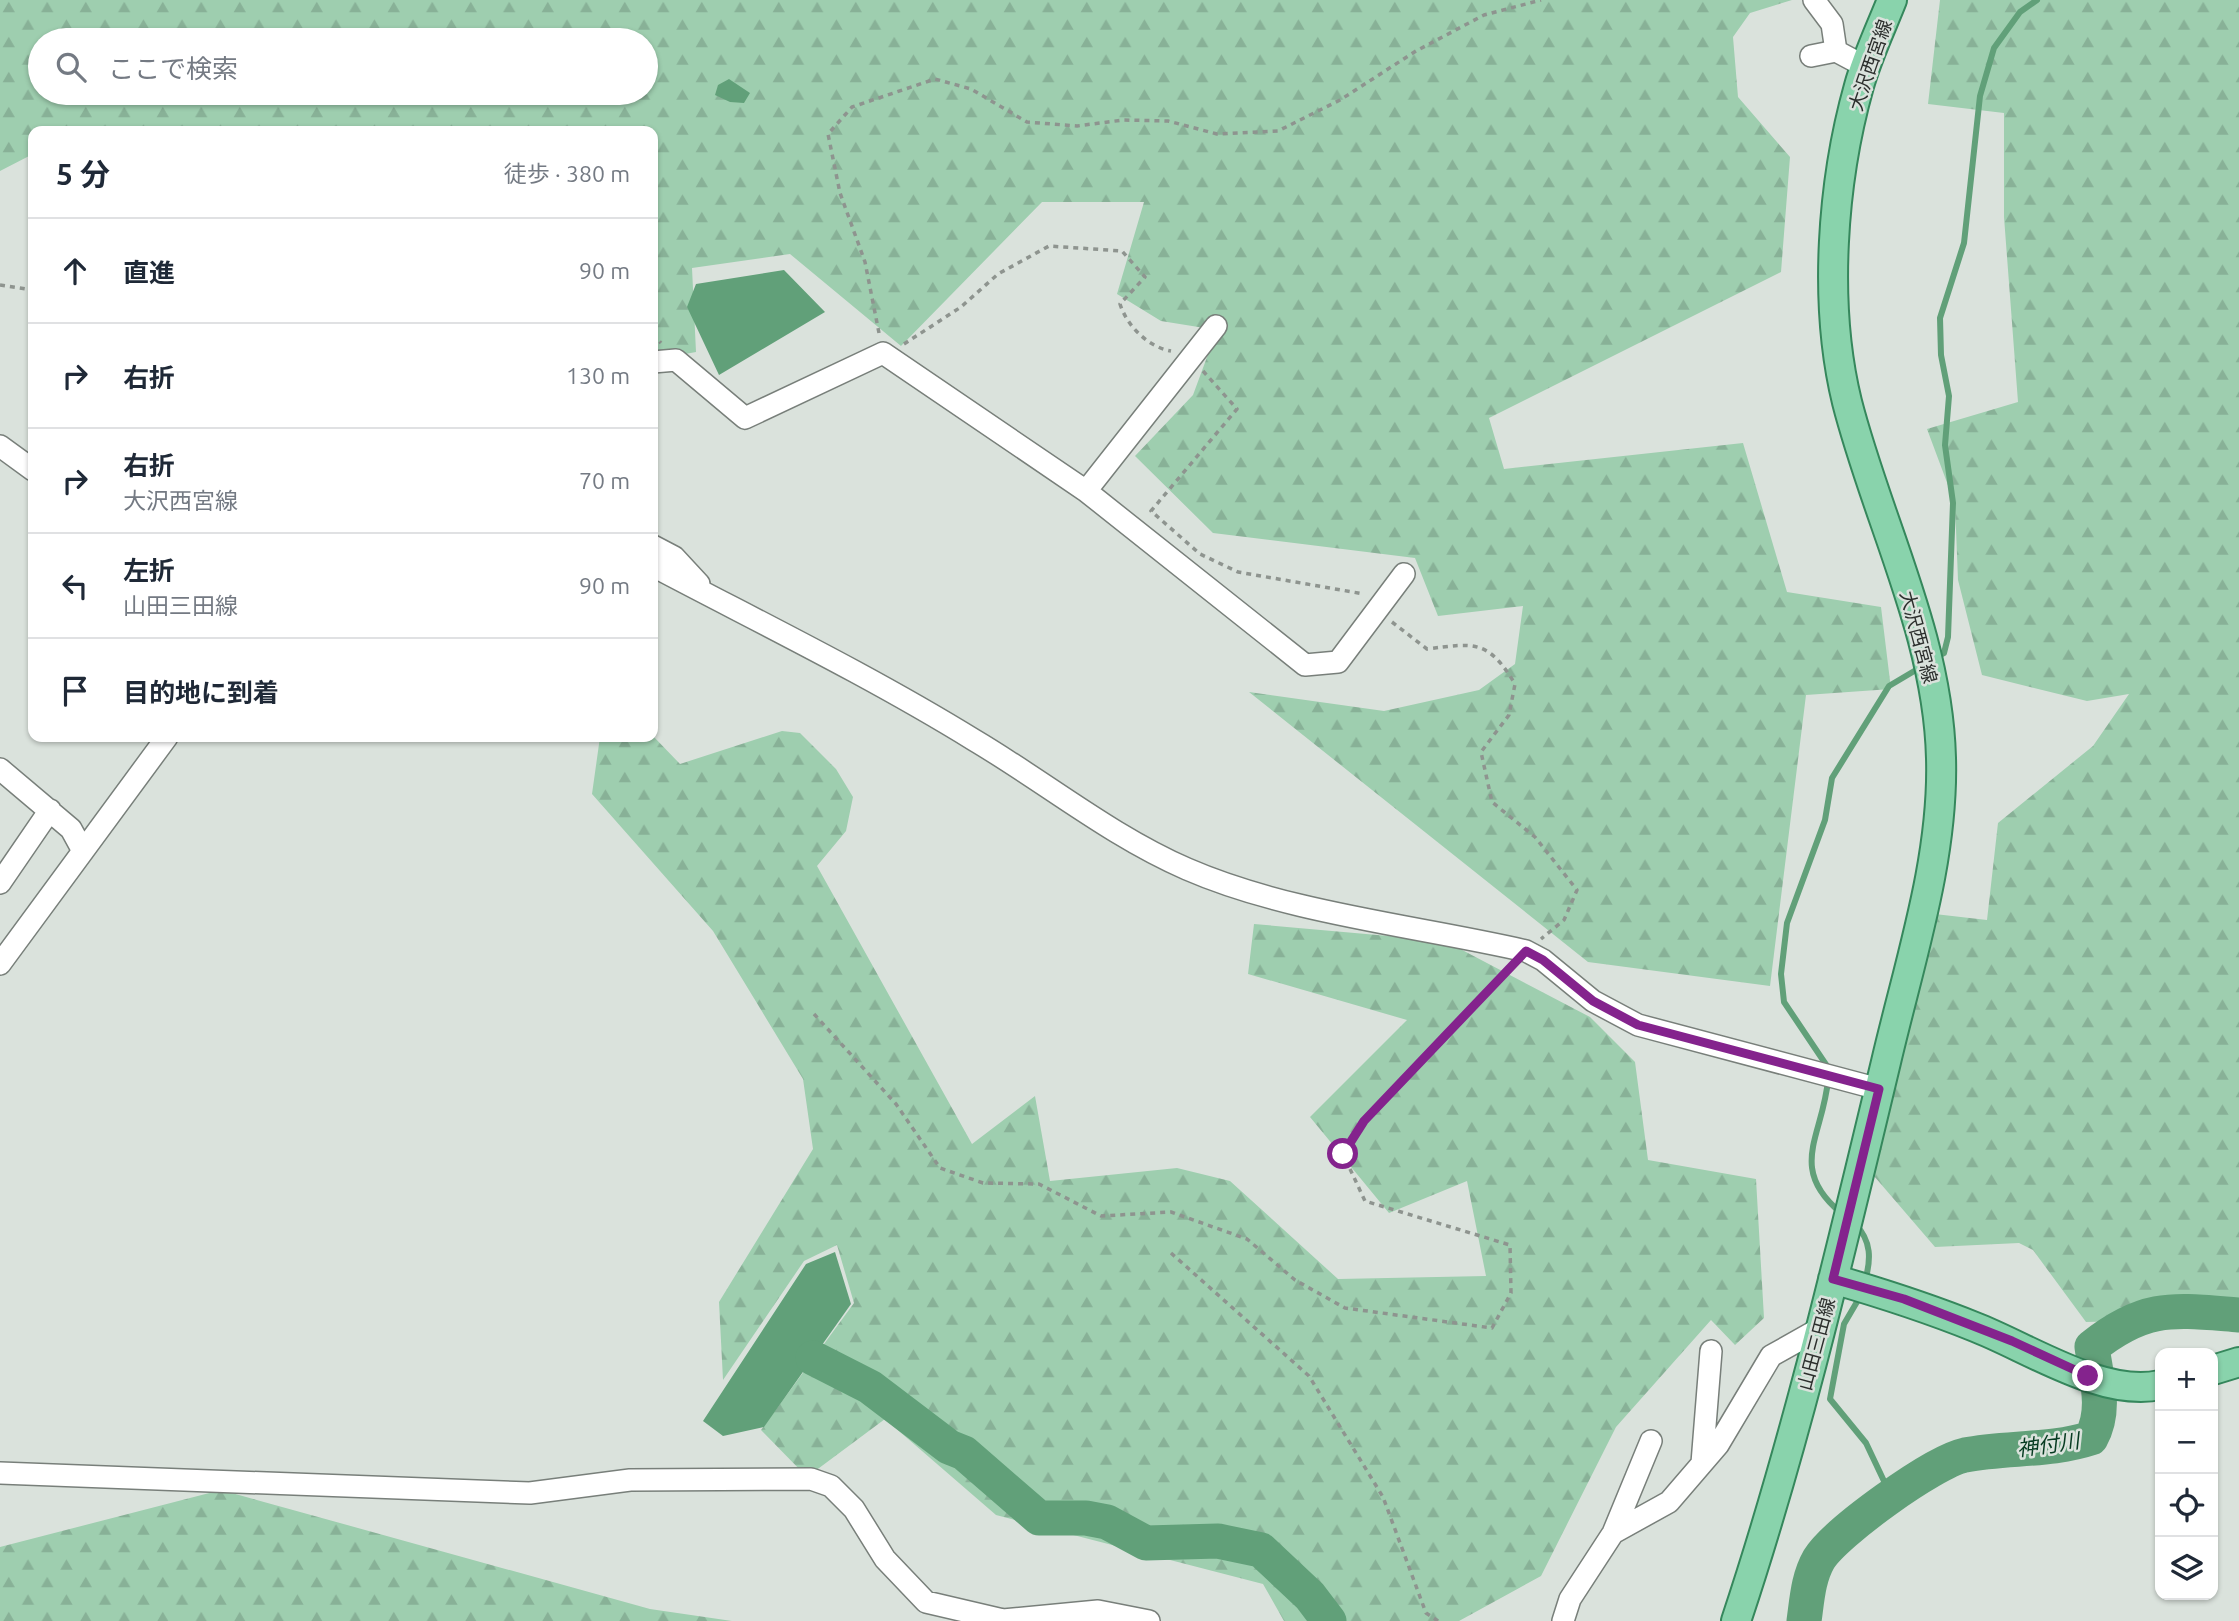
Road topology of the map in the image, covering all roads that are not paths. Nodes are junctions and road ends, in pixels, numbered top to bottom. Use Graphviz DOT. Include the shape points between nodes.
graph roads {
  1 [pos="1814,0"];
  2 [pos="1892,0"];
  3 [pos="1836,51"];
  4 [pos="1811,56"];
  5 [pos="1866,67"];
  6 [pos="1216,326"];
  7 [pos="658,362"];
  8 [pos="0,446"];
  9 [pos="28,466"];
  10 [pos="1086,491"];
  11 [pos="658,549"];
  12 [pos="658,569"];
  13 [pos="1404,575"];
  14 [pos="711,596"];
  15 [pos="163,742"];
  16 [pos="0,769"];
  17 [pos="50,810"];
  18 [pos="83,851"];
  19 [pos="0,883"];
  20 [pos="0,964"];
  21 [pos="1879,1089"];
  22 [pos="1854,1285"];
  23 [pos="1819,1329"];
  24 [pos="1711,1351"];
  25 [pos="2239,1362"];
  26 [pos="2218,1368"];
  27 [pos="2155,1386"];
  28 [pos="1651,1441"];
  29 [pos="1702,1464"];
  30 [pos="0,1473"];
  31 [pos="1613,1533"];
  32 [pos="1150,1621"];
  33 [pos="1563,1621"];
  34 [pos="1737,1621"];
  1 -- 3 [label="street" via="1832,24"];
  2 -- 5 [label="main road, 大沢西宮線"];
  3 -- 4 [label="street"];
  3 -- 5 [label="street"];
  5 -- 21 [label="main road, 大沢西宮線" via="1839,188 1836,342 1848,405 1928,666 1941,759 1935,853"];
  6 -- 10 [label="street"];
  7 -- 10 [label="street" via="676,360 745,418 883,353"];
  8 -- 9 [label="street"];
  10 -- 13 [label="street" via="1305,665 1338,663"];
  11 -- 14 [label="street" via="674,557"];
  12 -- 14 [label="street"];
  14 -- 21 [label="street" via="866,677 1138,845 1185,869 1292,903 1526,951 1593,1001 1638,1025"];
  15 -- 18 [label="street"];
  16 -- 17 [label="street"];
  17 -- 18 [label="street" via="71,829"];
  17 -- 19 [label="street"];
  18 -- 20 [label="street"];
  21 -- 22 [label="main road, 大沢西宮線" via="1845,1232"];
  22 -- 23 [label="main road, 山田三田線"];
  22 -- 27 [label="main road" via="1904,1299 2095,1378"];
  23 -- 29 [label="street" via="1771,1356"];
  23 -- 34 [label="main road, 山田三田線" via="1766,1533"];
  24 -- 29 [label="street"];
  25 -- 26 [label="main road"];
  28 -- 31 [label="street"];
  29 -- 31 [label="street" via="1669,1502"];
  30 -- 32 [label="street" via="530,1493 630,1480 811,1479 831,1486 854,1509 885,1559 926,1602 1003,1620 1098,1611"];
  31 -- 33 [label="street" via="1570,1599"];
}
